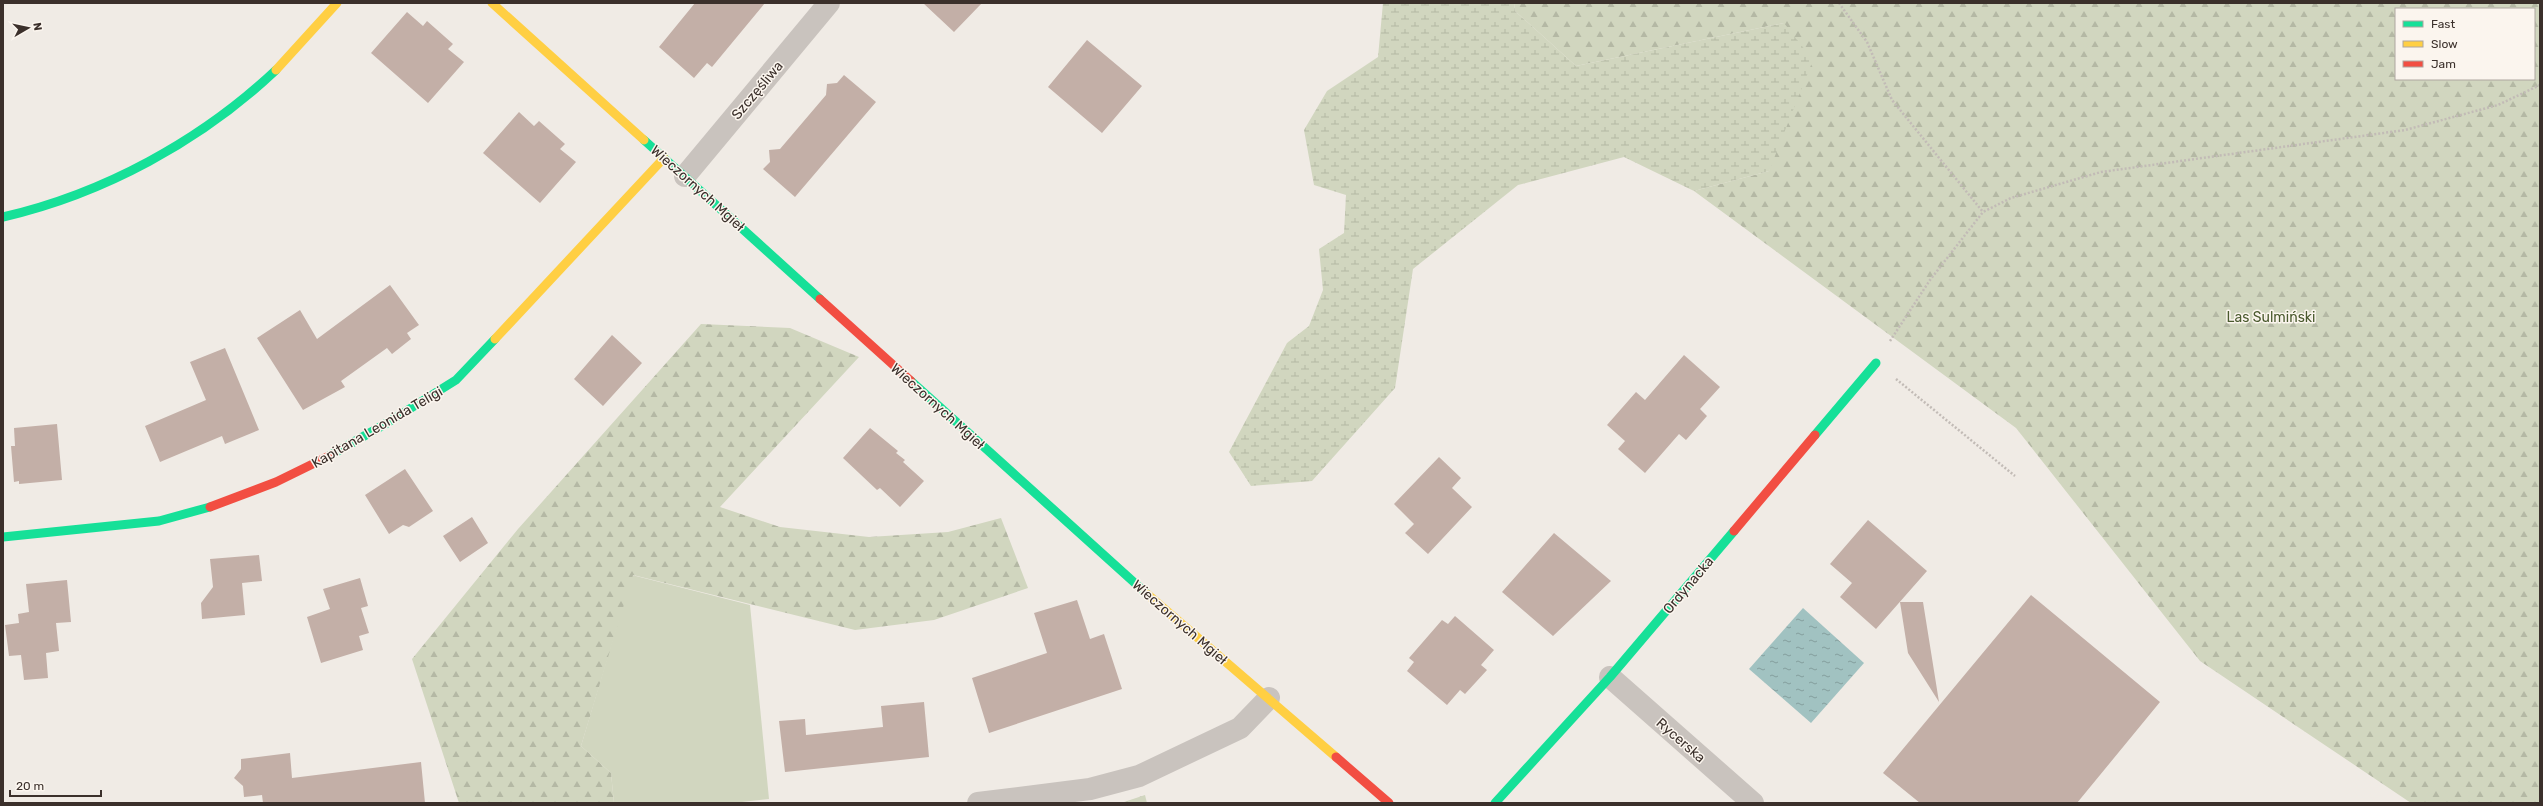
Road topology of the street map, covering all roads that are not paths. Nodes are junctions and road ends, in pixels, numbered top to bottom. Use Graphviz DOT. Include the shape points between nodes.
graph roads {
  1 [pos="337,3"];
  2 [pos="492,3"];
  3 [pos="829,3"];
  4 [pos="664,158"];
  5 [pos="686,176"];
  6 [pos="3,217"];
  7 [pos="1876,363"];
  8 [pos="3,537"];
  9 [pos="1610,678"];
  10 [pos="1269,698"];
  11 [pos="978,803"];
  12 [pos="1389,803"];
  13 [pos="1495,803"];
  14 [pos="1753,803"];
  1 -- 6 [label="street" via="293,54 219,116 151,158 76,196 43,208"];
  2 -- 4 [label="street, Wieczornych Mgieł"];
  3 -- 5 [label="street, Szczęśliwa"];
  4 -- 5 [label="street, Wieczornych Mgieł"];
  4 -- 8 [label="street, Kapitana Leonida Teligi" via="456,380 420,404 308,466 252,492 183,516 159,521"];
  5 -- 10 [label="street, Wieczornych Mgieł" via="1004,467 1143,591"];
  7 -- 9 [label="street, Ordynacka"];
  9 -- 13 [label="street, Ordynacka"];
  9 -- 14 [label="street, Rycerska"];
  10 -- 11 [label="street" via="1240,728 1139,776 1090,789"];
  10 -- 12 [label="street, Wieczornych Mgieł"];
}
